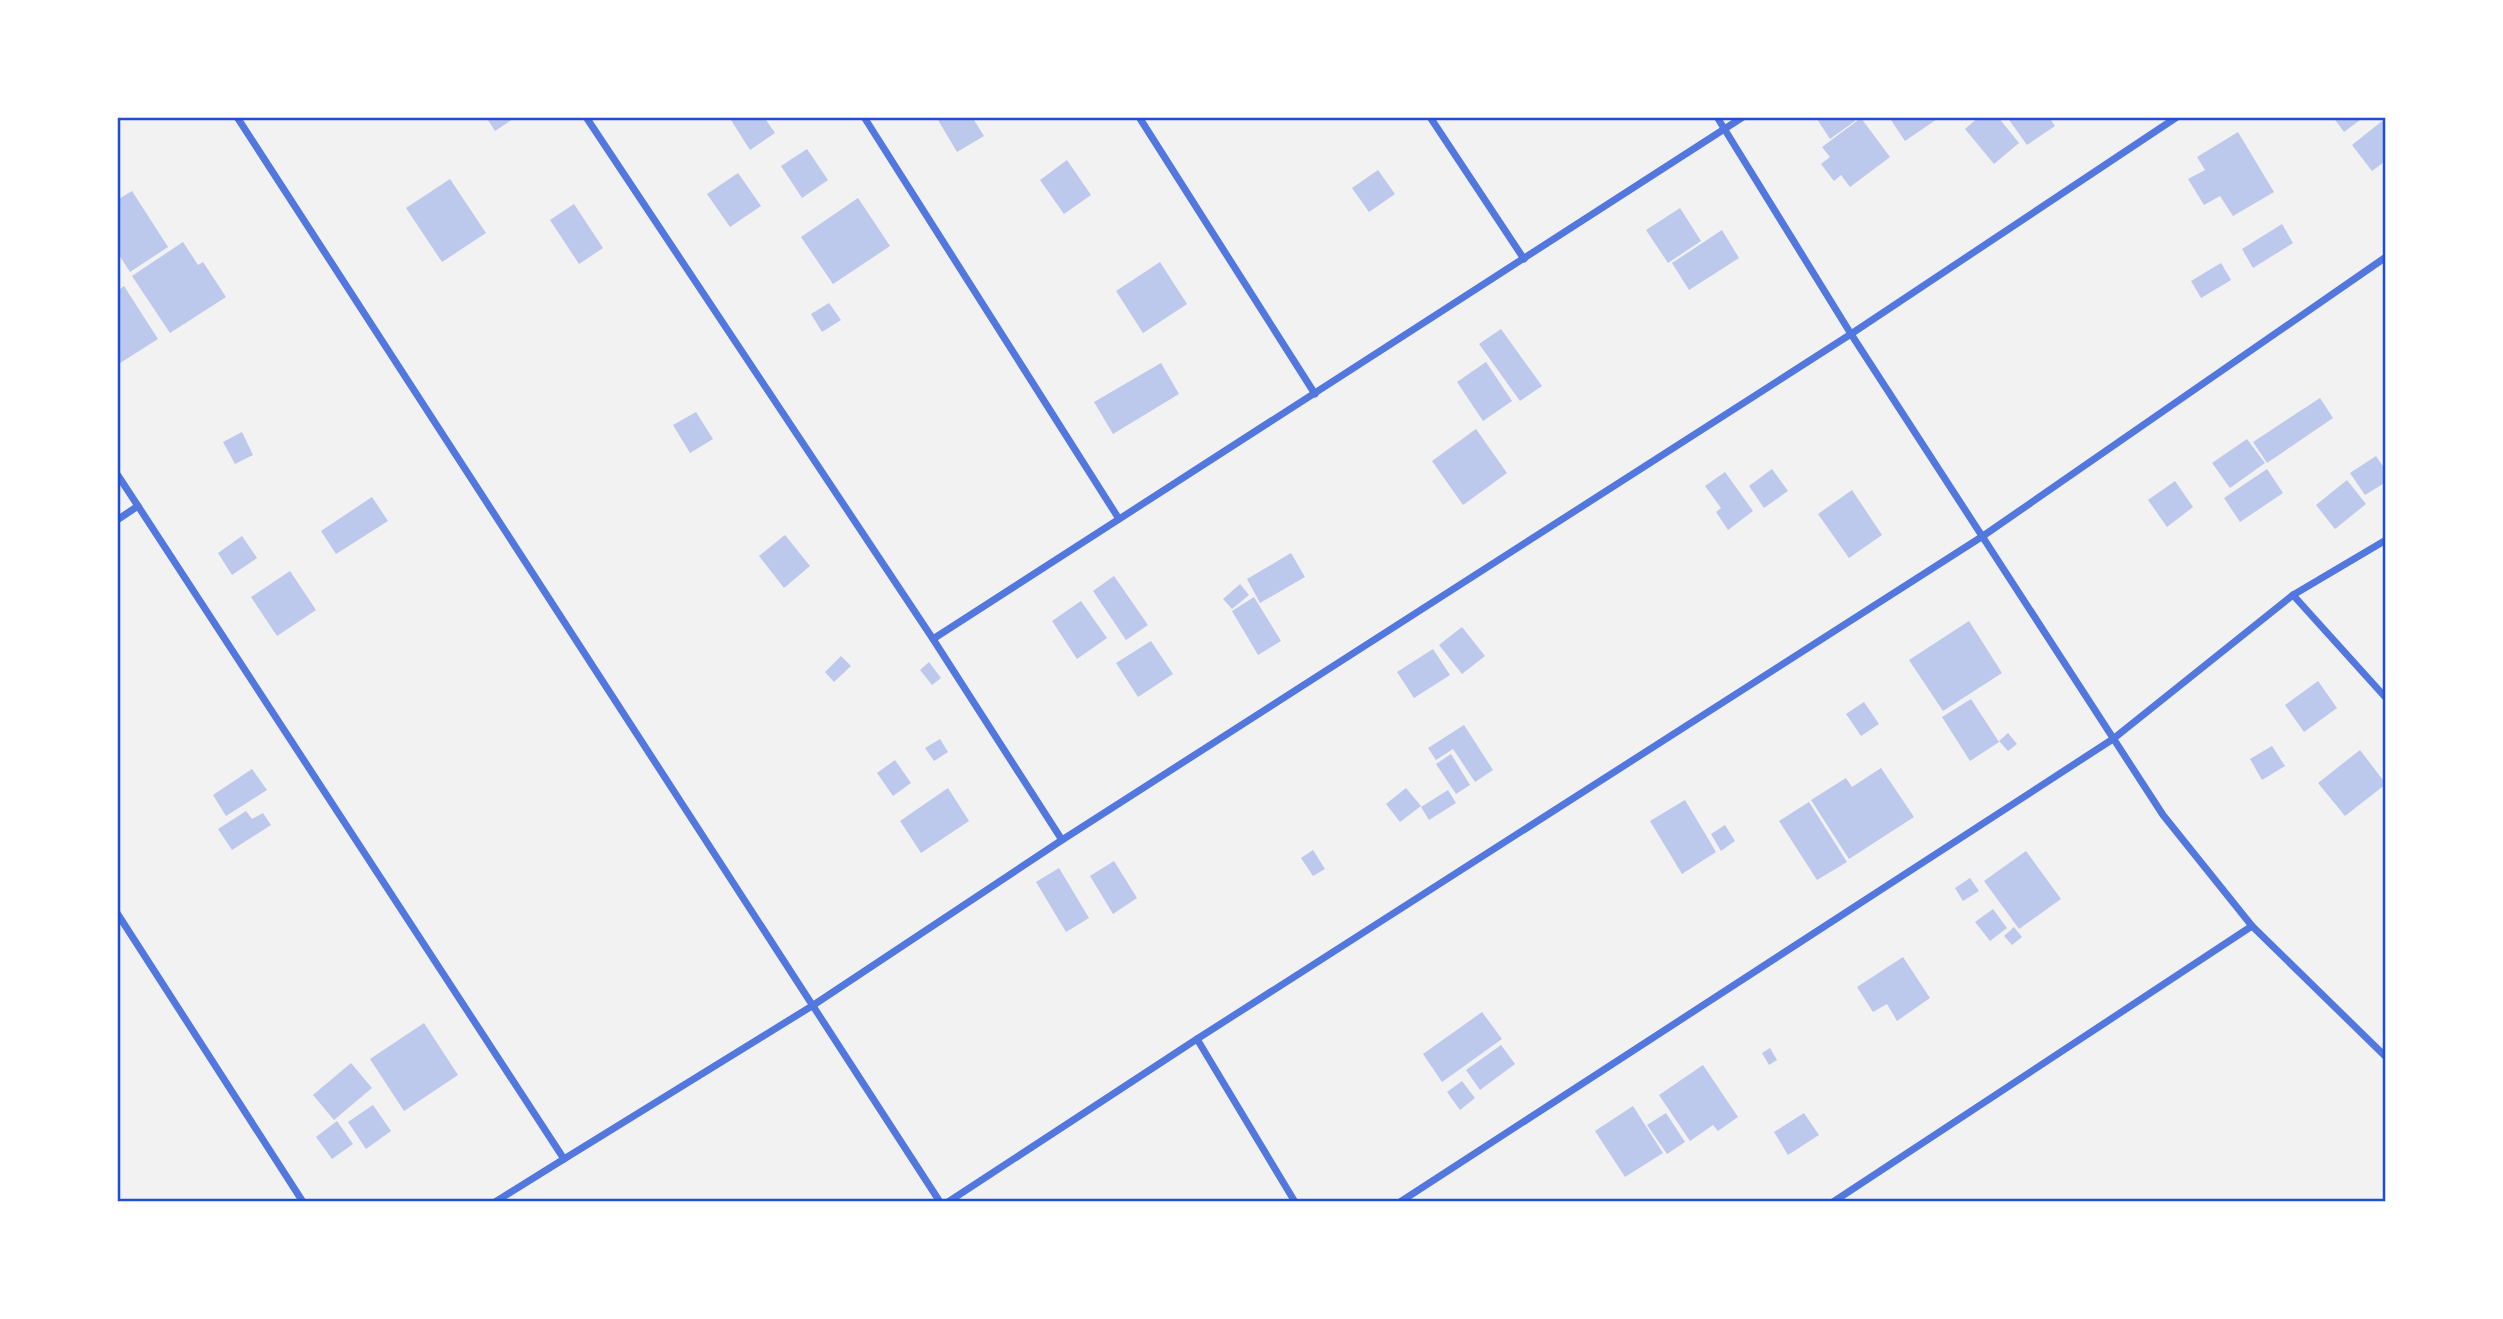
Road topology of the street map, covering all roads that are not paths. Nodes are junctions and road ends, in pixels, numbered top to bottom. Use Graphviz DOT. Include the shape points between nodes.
graph roads {
  1 [pos="237,117"];
  2 [pos="586,117"];
  3 [pos="864,117"];
  4 [pos="1139,117"];
  5 [pos="1430,117"];
  6 [pos="1717,117"];
  7 [pos="1743,117"];
  8 [pos="2177,117"];
  9 [pos="1724,129"];
  10 [pos="2386,257"];
  11 [pos="1524,259"];
  12 [pos="1851,334"];
  13 [pos="1315,394"];
  14 [pos="117,474"];
  15 [pos="138,506"];
  16 [pos="1119,519"];
  17 [pos="117,520"];
  18 [pos="1983,536"];
  19 [pos="2386,540"];
  20 [pos="2293,594"];
  21 [pos="933,639"];
  22 [pos="2386,698"];
  23 [pos="2113,739"];
  24 [pos="1062,840"];
  25 [pos="117,912"];
  26 [pos="2252,926"];
  27 [pos="812,1006"];
  28 [pos="1197,1039"];
  29 [pos="2386,1056"];
  30 [pos="564,1159"];
  31 [pos="303,1202"];
  32 [pos="495,1202"];
  33 [pos="940,1202"];
  34 [pos="948,1202"];
  35 [pos="1295,1202"];
  36 [pos="1400,1202"];
  37 [pos="1833,1202"];
  1 -- 27 [label="street"];
  2 -- 21 [label="street"];
  3 -- 16 [label="street"];
  4 -- 13 [label="street"];
  5 -- 11 [label="street"];
  6 -- 9 [label="street"];
  7 -- 9 [label="street"];
  8 -- 12 [label="street"];
  9 -- 11 [label="street"];
  9 -- 12 [label="street"];
  10 -- 18 [label="street"];
  11 -- 13 [label="street"];
  12 -- 18 [label="street"];
  12 -- 24 [label="street"];
  13 -- 16 [label="street"];
  14 -- 15 [label="street"];
  15 -- 17 [label="street"];
  15 -- 30 [label="street"];
  16 -- 21 [label="street"];
  18 -- 23 [label="street"];
  18 -- 28 [label="street"];
  19 -- 20 [label="street"];
  20 -- 22 [label="street"];
  20 -- 23 [label="street"];
  21 -- 24 [label="street"];
  23 -- 26 [label="street" via="2164,815"];
  23 -- 36 [label="street"];
  24 -- 27 [label="street"];
  25 -- 31 [label="street"];
  26 -- 29 [label="street"];
  26 -- 37 [label="street"];
  27 -- 30 [label="street"];
  27 -- 33 [label="street"];
  28 -- 34 [label="street"];
  28 -- 35 [label="street"];
  30 -- 32 [label="street"];
}
